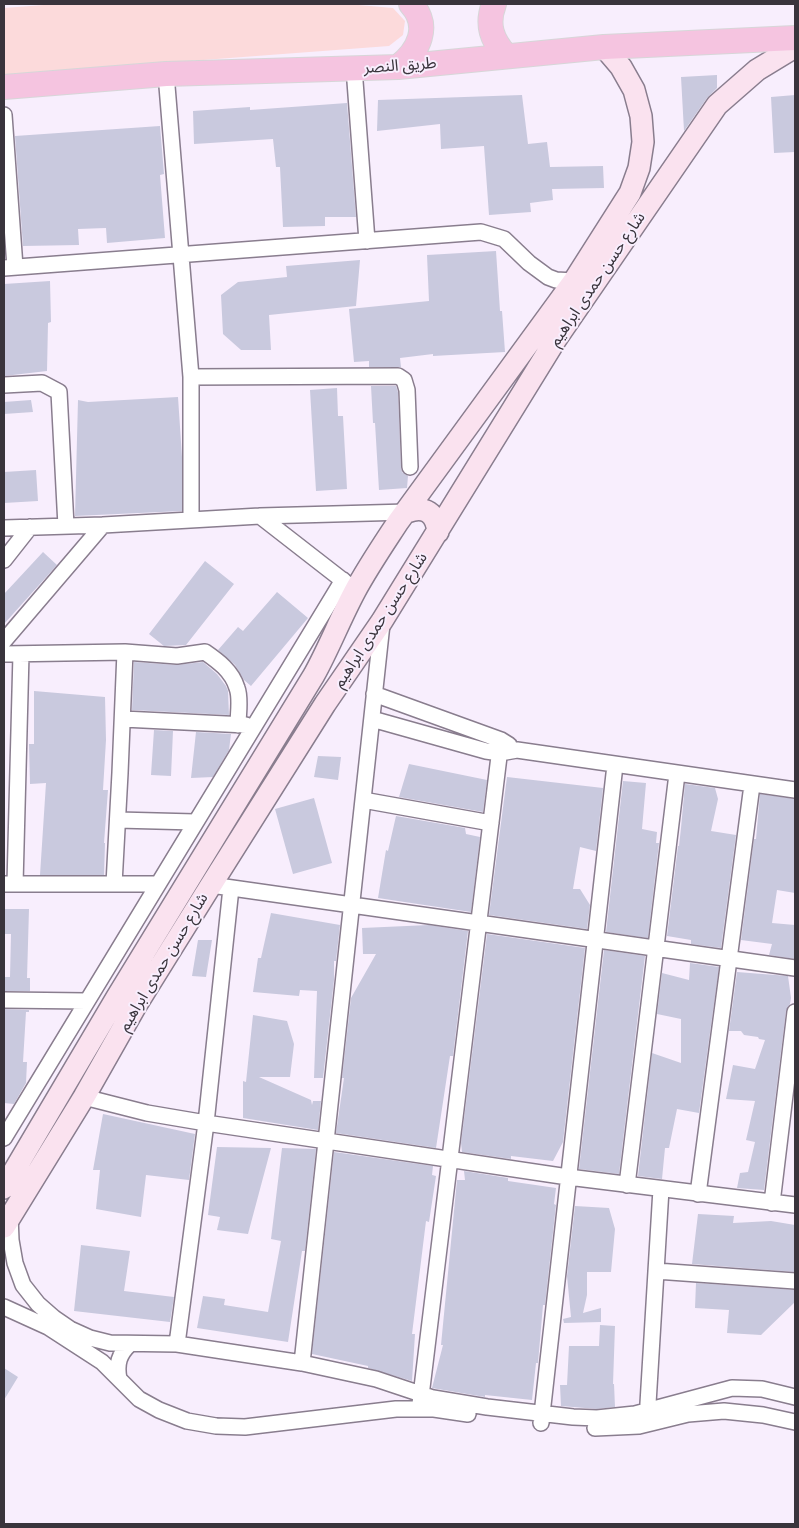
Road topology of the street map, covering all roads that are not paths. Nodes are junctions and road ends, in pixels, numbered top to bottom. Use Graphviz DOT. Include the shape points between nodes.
graph roads {
  1 [pos="411,4"];
  2 [pos="494,4"];
  3 [pos="795,38"];
  4 [pos="604,46"];
  5 [pos="795,47"];
  6 [pos="506,56"];
  7 [pos="398,66"];
  8 [pos="354,68"];
  9 [pos="166,74"];
  10 [pos="4,86"];
  11 [pos="4,115"];
  12 [pos="367,241"];
  13 [pos="181,256"];
  14 [pos="9,268"];
  15 [pos="574,281"];
  16 [pos="547,334"];
  17 [pos="191,376"];
  18 [pos="4,385"];
  19 [pos="410,467"];
  20 [pos="407,512"];
  21 [pos="260,516"];
  22 [pos="191,519"];
  23 [pos="103,525"];
  24 [pos="66,526"];
  25 [pos="30,527"];
  26 [pos="4,528"];
  27 [pos="438,532"];
  28 [pos="4,560"];
  29 [pos="349,585"];
  30 [pos="382,620"];
  31 [pos="4,641"];
  32 [pos="125,652"];
  33 [pos="4,654"];
  34 [pos="21,654"];
  35 [pos="374,694"];
  36 [pos="123,719"];
  37 [pos="372,719"];
  38 [pos="238,724"];
  39 [pos="254,725"];
  40 [pos="500,747"];
  41 [pos="615,765"];
  42 [pos="677,774"];
  43 [pos="752,785"];
  44 [pos="795,790"];
  45 [pos="363,800"];
  46 [pos="118,820"];
  47 [pos="195,822"];
  48 [pos="491,823"];
  49 [pos="9,884"];
  50 [pos="114,884"];
  51 [pos="157,884"];
  52 [pos="221,887"];
  53 [pos="352,906"];
  54 [pos="479,923"];
  55 [pos="595,940"];
  56 [pos="656,949"];
  57 [pos="729,959"];
  58 [pos="795,968"];
  59 [pos="4,1000"];
  60 [pos="86,1001"];
  61 [pos="795,1012"];
  62 [pos="84,1097"];
  63 [pos="11,1113"];
  64 [pos="206,1124"];
  65 [pos="4,1138"];
  66 [pos="326,1142"];
  67 [pos="450,1160"];
  68 [pos="568,1177"];
  69 [pos="627,1185"];
  70 [pos="4,1188"];
  71 [pos="660,1189"];
  72 [pos="698,1194"];
  73 [pos="772,1203"];
  74 [pos="795,1206"];
  75 [pos="7,1222"];
  76 [pos="656,1271"];
  77 [pos="795,1281"];
  78 [pos="4,1307"];
  79 [pos="130,1344"];
  80 [pos="177,1344"];
  81 [pos="302,1363"];
  82 [pos="119,1379"];
  83 [pos="795,1397"];
  84 [pos="420,1401"];
  85 [pos="541,1418"];
  86 [pos="647,1418"];
  87 [pos="795,1422"];
  1 -- 7 [label="main road" via="420,18 421,33 410,58"];
  2 -- 6 [label="main road" via="491,28 496,44"];
  3 -- 4 [label="main road, طريق النصر"];
  4 -- 6 [label="main road, طريق النصر"];
  4 -- 15 [label="main road, شارع حسن حمدى ابراهيم" via="634,90 643,142 639,168 630,193"];
  5 -- 16 [label="main road, شارع حسن حمدى ابراهيم" via="757,70 717,105"];
  6 -- 7 [label="main road, طريق النصر"];
  7 -- 8 [label="main road, طريق النصر"];
  8 -- 9 [label="main road, طريق النصر"];
  8 -- 12 [label="street"];
  9 -- 10 [label="main road, طريق النصر"];
  9 -- 13 [label="street"];
  11 -- 14 [label="street"];
  12 -- 13 [label="street"];
  12 -- 15 [label="street" via="481,232 504,238 548,277"];
  13 -- 14 [label="street"];
  13 -- 17 [label="street"];
  15 -- 16 [label="main road, شارع حسن حمدى ابراهيم"];
  16 -- 20 [label="main road, شارع حسن حمدى ابراهيم"];
  16 -- 27 [label="main road, شارع حسن حمدى ابراهيم"];
  17 -- 19 [label="street" via="398,376 404,380 407,390"];
  17 -- 22 [label="street"];
  18 -- 24 [label="street" via="42,383 59,392"];
  20 -- 21 [label="street"];
  20 -- 27 [label="main road" via="425,510 437,523"];
  20 -- 29 [label="main road, شارع حسن حمدى ابراهيم" via="372,562"];
  21 -- 22 [label="street"];
  21 -- 29 [label="street"];
  22 -- 23 [label="street"];
  23 -- 24 [label="street"];
  23 -- 31 [label="street"];
  24 -- 25 [label="street"];
  25 -- 26 [label="street"];
  25 -- 28 [label="street"];
  27 -- 30 [label="main road, شارع حسن حمدى ابراهيم"];
  29 -- 39 [label="street"];
  29 -- 70 [label="main road, شارع حسن حمدى ابراهيم" via="326,654 314,675"];
  30 -- 35 [label="street"];
  30 -- 52 [label="main road, شارع حسن حمدى ابراهيم" via="325,704"];
  32 -- 34 [label="street"];
  32 -- 36 [label="street"];
  32 -- 38 [label="street" via="177,656 205,652 229,672 238,689"];
  33 -- 34 [label="street"];
  34 -- 49 [label="street"];
  35 -- 37 [label="street"];
  35 -- 40 [label="street"];
  36 -- 38 [label="street"];
  36 -- 46 [label="street"];
  37 -- 40 [label="street" via="486,751"];
  37 -- 45 [label="street"];
  38 -- 39 [label="street"];
  39 -- 47 [label="street"];
  40 -- 41 [label="street"];
  40 -- 48 [label="street"];
  41 -- 42 [label="street"];
  41 -- 55 [label="street"];
  42 -- 43 [label="street"];
  42 -- 56 [label="street"];
  43 -- 44 [label="street"];
  43 -- 57 [label="street"];
  45 -- 48 [label="street"];
  45 -- 53 [label="street"];
  46 -- 47 [label="street"];
  46 -- 50 [label="street"];
  47 -- 51 [label="street"];
  48 -- 54 [label="street"];
  49 -- 50 [label="street"];
  50 -- 51 [label="street"];
  51 -- 60 [label="street"];
  52 -- 53 [label="street"];
  52 -- 62 [label="main road, شارع حسن حمدى ابراهيم" via="135,1007"];
  52 -- 64 [label="street"];
  53 -- 54 [label="street"];
  53 -- 66 [label="street"];
  54 -- 55 [label="street"];
  54 -- 67 [label="street"];
  55 -- 56 [label="street"];
  55 -- 68 [label="street"];
  56 -- 57 [label="street"];
  56 -- 69 [label="street"];
  57 -- 58 [label="street"];
  57 -- 72 [label="street"];
  59 -- 60 [label="street"];
  60 -- 63 [label="street"];
  61 -- 73 [label="street"];
  62 -- 64 [label="street"];
  62 -- 75 [label="main road, شارع حسن حمدى ابراهيم"];
  63 -- 65 [label="street"];
  64 -- 66 [label="street"];
  64 -- 80 [label="street"];
  66 -- 67 [label="street"];
  66 -- 81 [label="street"];
  67 -- 68 [label="street"];
  67 -- 84 [label="street"];
  68 -- 69 [label="street"];
  68 -- 85 [label="street"];
  69 -- 71 [label="street"];
  71 -- 72 [label="street"];
  71 -- 76 [label="street"];
  72 -- 73 [label="street"];
  73 -- 74 [label="street"];
  75 -- 79 [label="street" via="23,1285 38,1304 70,1329 90,1338"];
  76 -- 77 [label="street"];
  76 -- 86 [label="street"];
  78 -- 82 [label="street" via="65,1337 102,1362"];
  79 -- 80 [label="street"];
  79 -- 82 [label="street" via="118,1360"];
  80 -- 81 [label="street"];
  81 -- 84 [label="street" via="376,1379"];
  82 -- 84 [label="street" via="139,1400 159,1410 187,1421 216,1426 245,1427"];
  83 -- 86 [label="street" via="748,1387 732,1388"];
  84 -- 85 [label="street" via="433,1398"];
  85 -- 86 [label="street" via="594,1428"];
  86 -- 87 [label="street" via="724,1411"];
}
